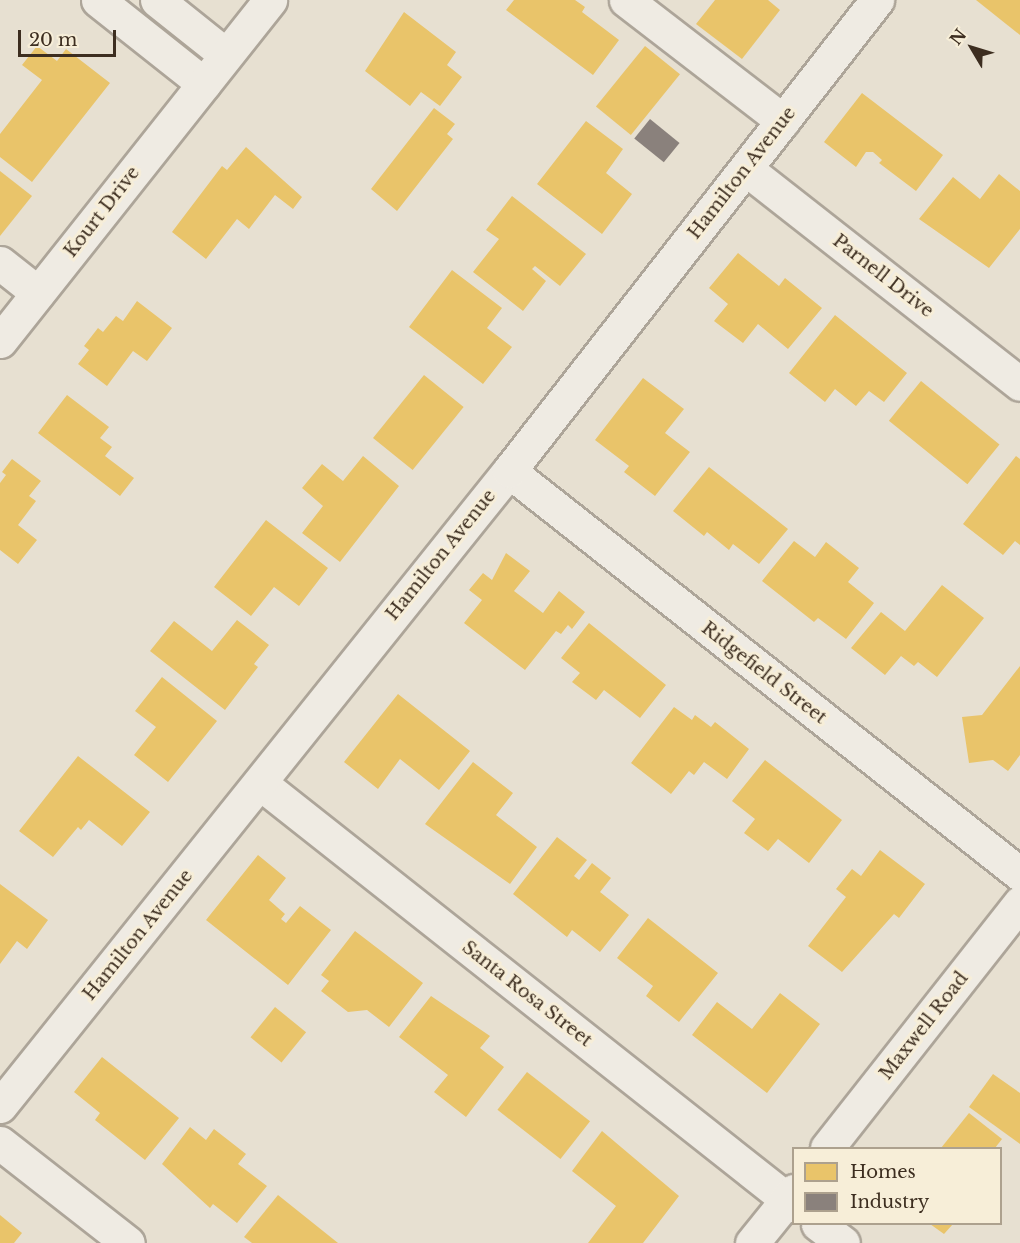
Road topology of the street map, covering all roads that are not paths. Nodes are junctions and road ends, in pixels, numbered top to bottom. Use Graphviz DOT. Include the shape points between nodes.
graph roads {
  1 [pos="98,0"];
  2 [pos="157,0"];
  3 [pos="270,0"];
  4 [pos="626,0"];
  5 [pos="877,0"];
  6 [pos="226,55"];
  7 [pos="204,84"];
  8 [pos="783,121"];
  9 [pos="746,169"];
  10 [pos="0,263"];
  11 [pos="38,293"];
  12 [pos="0,341"];
  13 [pos="1020,384"];
  14 [pos="509,471"];
  15 [pos="260,783"];
  16 [pos="1020,874"];
  17 [pos="1020,903"];
  18 [pos="0,1106"];
  19 [pos="0,1143"];
  20 [pos="829,1147"];
  21 [pos="791,1199"];
  22 [pos="819,1225"];
  23 [pos="128,1243"];
  24 [pos="752,1243"];
  25 [pos="843,1243"];
  1 -- 7 [label="street"];
  2 -- 6 [label="street"];
  3 -- 6 [label="street, Kourt Drive"];
  4 -- 8 [label="street"];
  5 -- 8 [label="street, Hamilton Avenue"];
  6 -- 7 [label="street, Kourt Drive"];
  7 -- 11 [label="street, Kourt Drive"];
  8 -- 9 [label="street, Hamilton Avenue"];
  9 -- 13 [label="street, Parnell Drive"];
  9 -- 14 [label="street, Hamilton Avenue"];
  10 -- 11 [label="street"];
  11 -- 12 [label="street, Kourt Drive"];
  14 -- 15 [label="street, Hamilton Avenue"];
  14 -- 16 [label="street, Ridgefield Street"];
  15 -- 18 [label="street, Hamilton Avenue"];
  15 -- 21 [label="street, Santa Rosa Street"];
  17 -- 20 [label="street, Maxwell Road"];
  19 -- 23 [label="street"];
  21 -- 24 [label="street"];
  22 -- 25 [label="street"];
}
